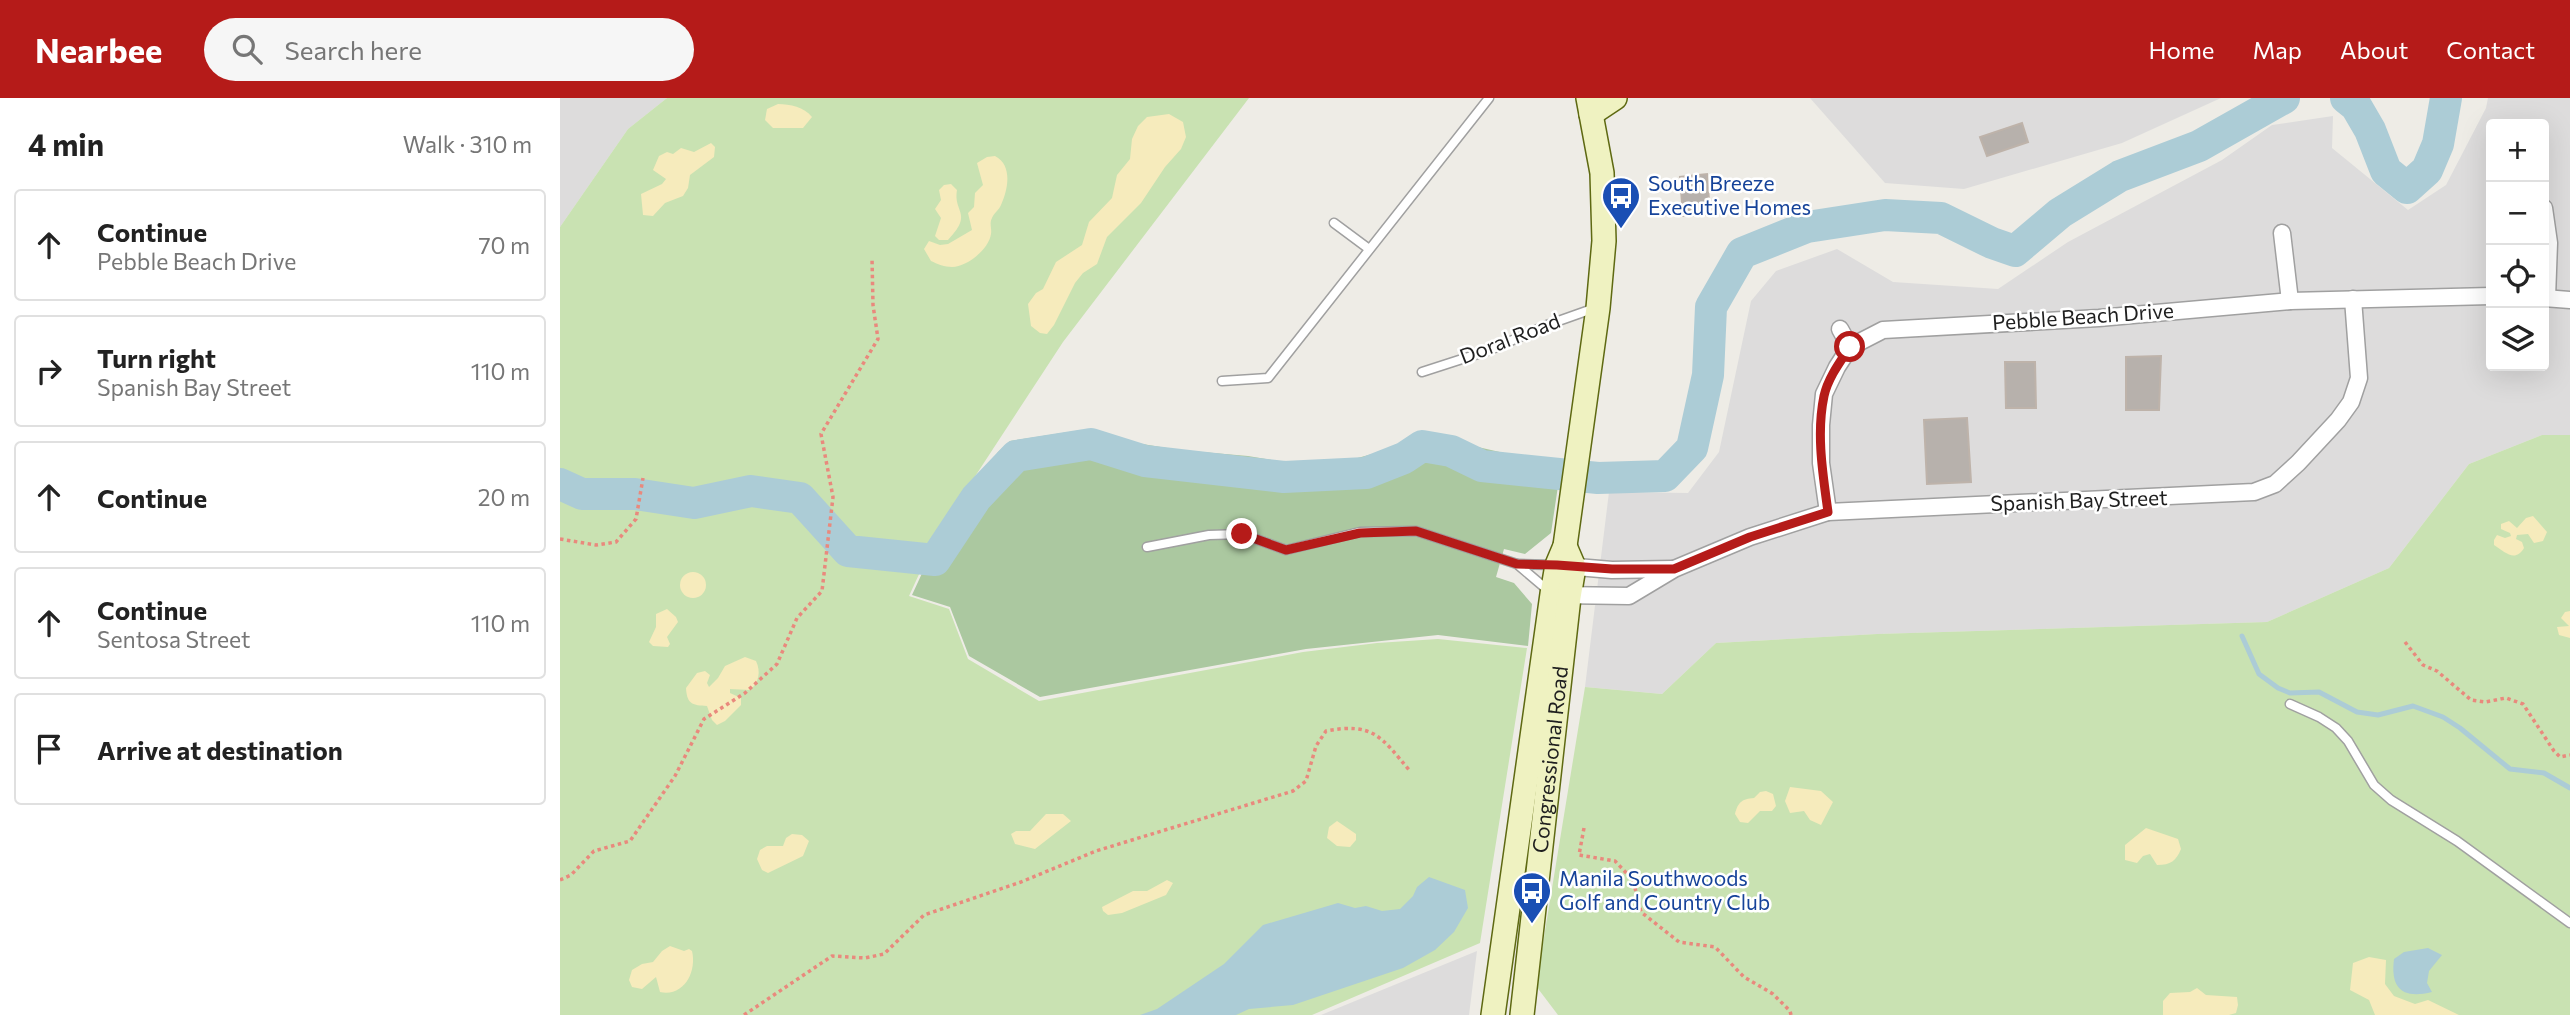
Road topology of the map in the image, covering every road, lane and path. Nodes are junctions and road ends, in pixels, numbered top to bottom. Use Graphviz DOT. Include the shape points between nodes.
graph roads {
  1 [pos="1489,98"];
  2 [pos="1615,98"];
  3 [pos="1590,106"];
  4 [pos="1334,223"];
  5 [pos="2282,233"];
  6 [pos="1369,249"];
  7 [pos="872,258"];
  8 [pos="2486,296"];
  9 [pos="2549,298"];
  10 [pos="2353,299"];
  11 [pos="2570,300"];
  12 [pos="2290,301"];
  13 [pos="1598,308"];
  14 [pos="1840,329"];
  15 [pos="1850,347"];
  16 [pos="1422,372"];
  17 [pos="1222,381"];
  18 [pos="643,478"];
  19 [pos="1828,512"];
  20 [pos="560,539"];
  21 [pos="1147,547"];
  22 [pos="1565,559"];
  23 [pos="1513,563"];
  24 [pos="1674,569"];
  25 [pos="1560,595"];
  26 [pos="2405,642"];
  27 [pos="2290,704"];
  28 [pos="2570,755"];
  29 [pos="1410,771"];
  30 [pos="1584,828"];
  31 [pos="560,880"];
  32 [pos="2570,923"];
  33 [pos="1498,1014"];
  34 [pos="744,1015"];
  35 [pos="1522,1015"];
  36 [pos="1791,1015"];
  1 -- 6 [label="lane"];
  2 -- 3 [label="main road"];
  3 -- 13 [label="main road, Congressional Road" via="1602,184 1604,241"];
  4 -- 6 [label="lane"];
  5 -- 12 [label="street"];
  6 -- 17 [label="lane" via="1268,378"];
  7 -- 31 [label="path" via="878,339 821,434 833,497 822,590 797,618 778,664 746,693 704,719 675,776 630,841 594,850 572,875"];
  8 -- 10 [label="street, Pebble Beach Drive"];
  9 -- 11 [label="street"];
  10 -- 12 [label="street, Pebble Beach Drive"];
  10 -- 19 [label="street, Spanish Bay Street" via="2359,378 2351,402 2275,484 2254,492 2195,497"];
  12 -- 15 [label="street, Pebble Beach Drive" via="1883,330"];
  13 -- 16 [label="lane, Doral Road"];
  13 -- 22 [label="main road, Congressional Road"];
  14 -- 15 [label="street"];
  15 -- 19 [label="street" via="1824,394 1821,463"];
  18 -- 20 [label="path" via="636,519 616,542 596,545"];
  19 -- 24 [label="street, Spanish Bay Street" via="1750,537"];
  21 -- 23 [label="lane" via="1242,534 1286,550 1360,533 1416,531"];
  22 -- 23 [label="lane"];
  22 -- 24 [label="street, Spanish Bay Street"];
  22 -- 25 [label="main road, Congressional Road"];
  23 -- 25 [label="lane"];
  24 -- 25 [label="street, Spanish Bay Street" via="1629,596"];
  25 -- 33 [label="main road, Congressional Road" via="1515,857"];
  25 -- 35 [label="main road, Congressional Road"];
  26 -- 28 [label="path" via="2423,665 2471,700 2506,698 2523,704 2554,751 2560,757"];
  27 -- 32 [label="lane" via="2336,729 2374,785 2391,800 2457,841"];
  29 -- 34 [label="path" via="1381,737 1352,726 1326,731 1306,781 1293,791 1096,851 924,915 884,954 832,956"];
  30 -- 36 [label="path" via="1580,855 1615,861 1633,880 1642,912 1679,942 1715,947 1744,977 1773,994"];
}
